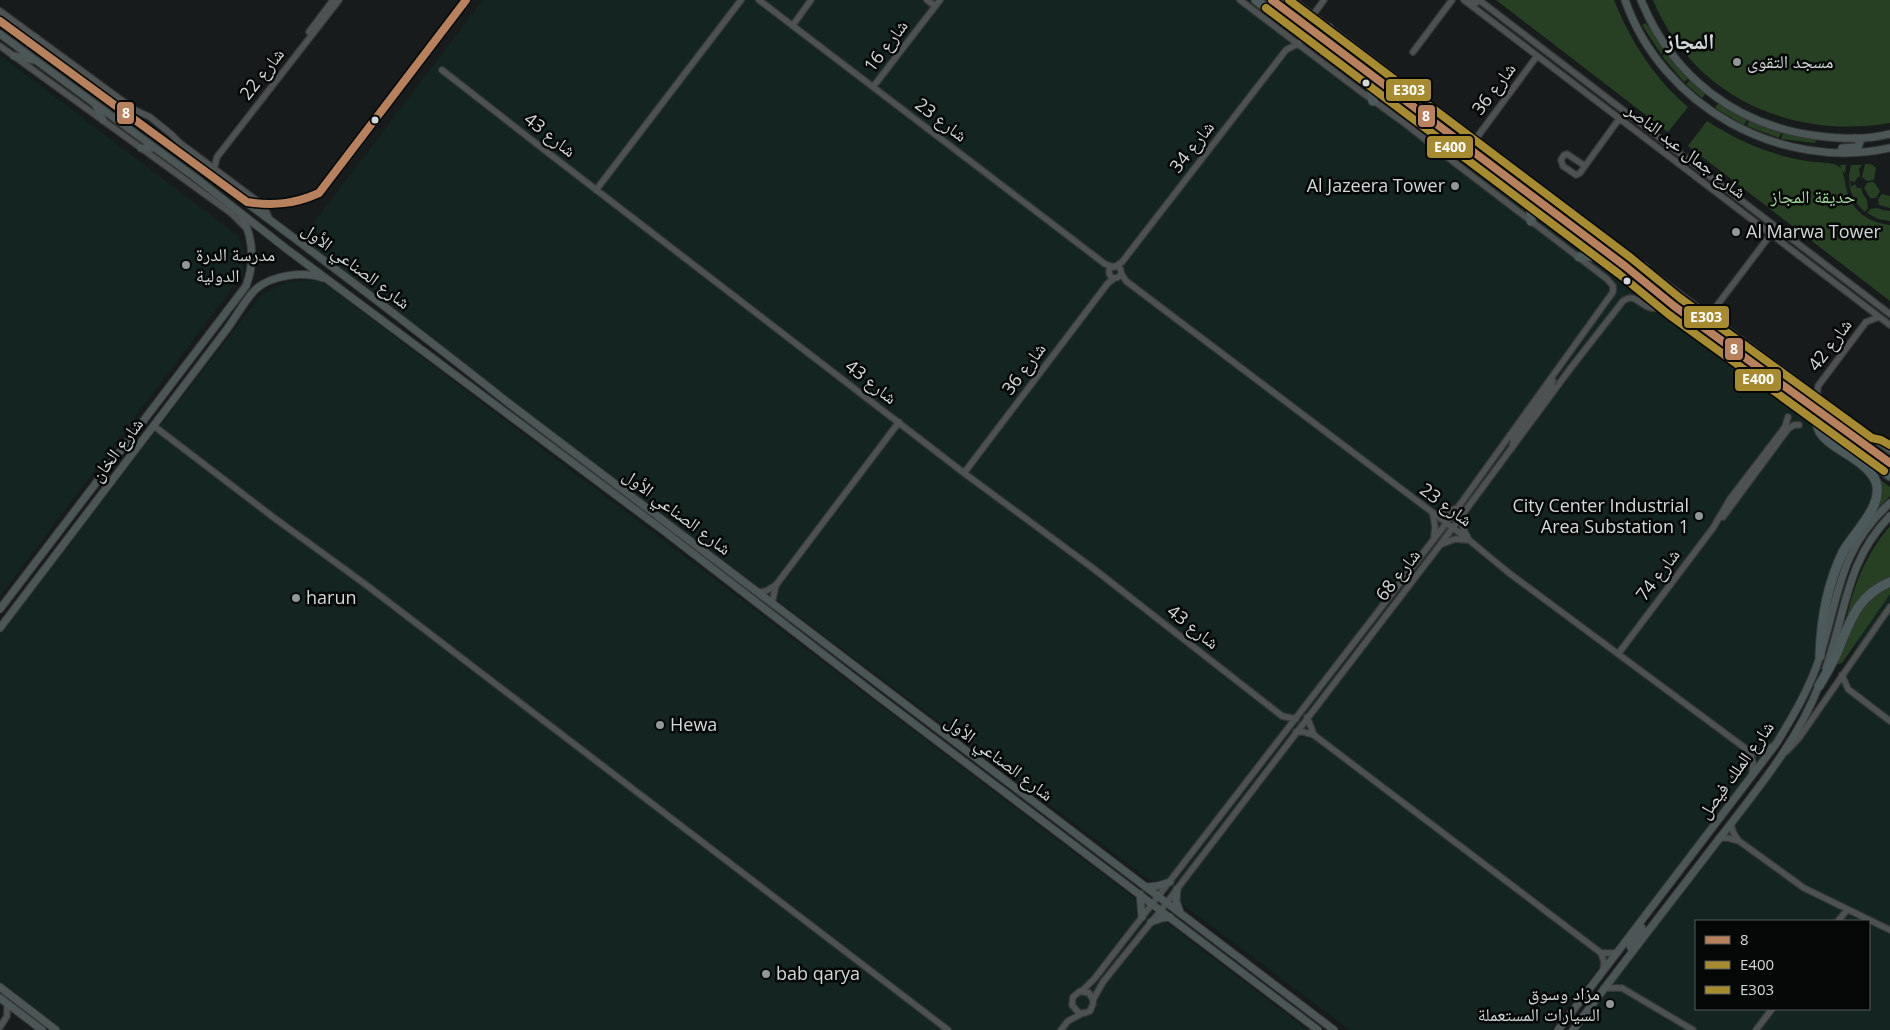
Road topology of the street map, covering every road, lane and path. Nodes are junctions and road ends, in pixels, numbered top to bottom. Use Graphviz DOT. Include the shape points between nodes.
graph roads {
  1 [pos="333,0"];
  2 [pos="339,0"];
  3 [pos="741,0"];
  4 [pos="759,0"];
  5 [pos="812,0"];
  6 [pos="927,0"];
  7 [pos="940,0"];
  8 [pos="1240,0"];
  9 [pos="1256,0"];
  10 [pos="1291,0"];
  11 [pos="1324,0"];
  12 [pos="1452,0"];
  13 [pos="1464,0"];
  14 [pos="1471,0"];
  15 [pos="1479,0"];
  16 [pos="1625,0"];
  17 [pos="1641,0"];
  18 [pos="1274,1"];
  19 [pos="935,6"];
  20 [pos="0,11"];
  21 [pos="1313,15"];
  22 [pos="0,21"];
  23 [pos="1286,23"];
  24 [pos="792,25"];
  25 [pos="1329,28"];
  26 [pos="1500,28"];
  27 [pos="0,34"];
  28 [pos="1288,35"];
  29 [pos="1524,35"];
  30 [pos="20,36"];
  31 [pos="36,38"];
  32 [pos="1298,43"];
  33 [pos="0,46"];
  34 [pos="1335,48"];
  35 [pos="1286,50"];
  36 [pos="1413,52"];
  37 [pos="14,56"];
  38 [pos="1537,56"];
  39 [pos="37,61"];
  40 [pos="442,70"];
  41 [pos="874,87"];
  42 [pos="1371,88"];
  43 [pos="1373,101"];
  44 [pos="95,104"];
  45 [pos="1619,119"];
  46 [pos="103,120"];
  47 [pos="1890,134"];
  48 [pos="1855,138"];
  49 [pos="1475,140"];
  50 [pos="141,148"];
  51 [pos="154,148"];
  52 [pos="1890,148"];
  53 [pos="1833,152"];
  54 [pos="205,162"];
  55 [pos="1585,166"];
  56 [pos="214,169"];
  57 [pos="215,178"];
  58 [pos="596,190"];
  59 [pos="1531,207"];
  60 [pos="240,212"];
  61 [pos="270,220"];
  62 [pos="1531,221"];
  63 [pos="248,230"];
  64 [pos="1771,234"];
  65 [pos="1596,256"];
  66 [pos="1579,257"];
  67 [pos="1644,267"];
  68 [pos="1814,268"];
  69 [pos="1115,272"];
  70 [pos="1841,276"];
  71 [pos="330,281"];
  72 [pos="1858,301"];
  73 [pos="1674,306"];
  74 [pos="1664,307"];
  75 [pos="1865,307"];
  76 [pos="1880,307"];
  77 [pos="1890,314"];
  78 [pos="1711,317"];
  79 [pos="1879,317"];
  80 [pos="1866,322"];
  81 [pos="1890,325"];
  82 [pos="1589,326"];
  83 [pos="1597,334"];
  84 [pos="1736,350"];
  85 [pos="1553,376"];
  86 [pos="1818,386"];
  87 [pos="1807,390"];
  88 [pos="1817,398"];
  89 [pos="1788,417"];
  90 [pos="1816,420"];
  91 [pos="899,422"];
  92 [pos="1799,425"];
  93 [pos="154,426"];
  94 [pos="1868,447"];
  95 [pos="1512,448"];
  96 [pos="1890,451"];
  97 [pos="1890,457"];
  98 [pos="1890,463"];
  99 [pos="964,473"];
  100 [pos="1890,476"];
  101 [pos="1890,503"];
  102 [pos="1458,506"];
  103 [pos="1465,512"];
  104 [pos="1434,514"];
  105 [pos="1890,516"];
  106 [pos="1446,523"];
  107 [pos="1453,528"];
  108 [pos="1712,528"];
  109 [pos="1433,539"];
  110 [pos="1469,540"];
  111 [pos="1440,545"];
  112 [pos="1890,582"];
  113 [pos="776,585"];
  114 [pos="759,592"];
  115 [pos="772,603"];
  116 [pos="1890,607"];
  117 [pos="0,609"];
  118 [pos="0,628"];
  119 [pos="1625,644"];
  120 [pos="1614,651"];
  121 [pos="1820,656"];
  122 [pos="1624,659"];
  123 [pos="1842,675"];
  124 [pos="1819,686"];
  125 [pos="1848,689"];
  126 [pos="1832,690"];
  127 [pos="1282,716"];
  128 [pos="1307,717"];
  129 [pos="1296,718"];
  130 [pos="1890,721"];
  131 [pos="1287,729"];
  132 [pos="1296,732"];
  133 [pos="1314,735"];
  134 [pos="1776,744"];
  135 [pos="1748,751"];
  136 [pos="1781,756"];
  137 [pos="1752,777"];
  138 [pos="1731,824"];
  139 [pos="1719,838"];
  140 [pos="1739,841"];
  141 [pos="1170,882"];
  142 [pos="1146,887"];
  143 [pos="1177,889"];
  144 [pos="1140,894"];
  145 [pos="1158,896"];
  146 [pos="1167,902"];
  147 [pos="1153,904"];
  148 [pos="1161,910"];
  149 [pos="1846,910"];
  150 [pos="1182,914"];
  151 [pos="1142,917"];
  152 [pos="1170,917"];
  153 [pos="1839,920"];
  154 [pos="1868,920"];
  155 [pos="1870,921"];
  156 [pos="1151,922"];
  157 [pos="1639,924"];
  158 [pos="1890,930"];
  159 [pos="1634,948"];
  160 [pos="1601,953"];
  161 [pos="1617,953"];
  162 [pos="1603,971"];
  163 [pos="1616,972"];
  164 [pos="0,987"];
  165 [pos="1604,988"];
  166 [pos="1622,988"];
  167 [pos="1082,991"];
  168 [pos="0,998"];
  169 [pos="1093,1000"];
  170 [pos="7,1004"];
  171 [pos="1072,1005"];
  172 [pos="1771,1010"];
  173 [pos="21,1014"];
  174 [pos="1082,1014"];
  175 [pos="6,1019"];
  176 [pos="1068,1021"];
  177 [pos="0,1027"];
  178 [pos="42,1030"];
  179 [pos="56,1030"];
  180 [pos="948,1030"];
  181 [pos="1061,1030"];
  182 [pos="1318,1030"];
  183 [pos="1334,1030"];
  184 [pos="1558,1030"];
  185 [pos="1573,1030"];
  186 [pos="1694,1030"];
  187 [pos="1756,1030"];
  1 -- 54 [label="street, شارع 22" via="217,154"];
  2 -- 56 [label="street, شارع 22" via="217,158"];
  3 -- 58 [label="street"];
  4 -- 24 [label="street, شارع 23"];
  5 -- 24 [label="street"];
  6 -- 19 [label="street"];
  7 -- 19 [label="street, شارع 16"];
  8 -- 28 [label="street"];
  9 -- 23 [label="highway"];
  10 -- 18 [label="highway"];
  10 -- 21 [label="street"];
  11 -- 21 [label="street"];
  12 -- 36 [label="street"];
  13 -- 26 [label="street, شارع جمال عبد الناصر"];
  14 -- 15 [label="street" via="1476,3"];
  15 -- 29 [label="street, شارع جمال عبد الناصر"];
  16 -- 53 [label="main road" via="1655,56 1680,86 1703,106 1734,126 1771,142"];
  17 -- 48 [label="main road" via="1654,29 1680,64 1731,108 1780,129 1813,136"];
  18 -- 34 [label="highway"];
  19 -- 41 [label="street, شارع 16"];
  20 -- 31 [label="street"];
  21 -- 25 [label="street"];
  22 -- 30 [label="main road, شارع الصناعي الأول"];
  23 -- 28 [label="highway"];
  23 -- 42 [label="highway"];
  24 -- 41 [label="street, شارع 23"];
  25 -- 34 [label="highway"];
  25 -- 49 [label="street"];
  26 -- 29 [label="street" via="1505,25"];
  26 -- 38 [label="street, شارع جمال عبد الناصر"];
  27 -- 39 [label="main road, شارع الصناعي الأول"];
  28 -- 32 [label="street"];
  28 -- 35 [label="street"];
  29 -- 70 [label="street, شارع جمال عبد الناصر"];
  30 -- 31 [label="main road"];
  30 -- 57 [label="main road, شارع الصناعي الأول"];
  31 -- 54 [label="street" via="135,110 150,117"];
  32 -- 35 [label="street, شارع 34"];
  32 -- 43 [label="street"];
  33 -- 37 [label="street"];
  34 -- 73 [label="highway"];
  35 -- 69 [label="street, شارع 34"];
  37 -- 39 [label="main road"];
  37 -- 46 [label="street"];
  38 -- 45 [label="street, شارع جمال عبد الناصر"];
  38 -- 49 [label="street, شارع 36"];
  39 -- 44 [label="main road, شارع الصناعي الأول"];
  40 -- 58 [label="street, شارع 43"];
  41 -- 69 [label="street, شارع 23"];
  42 -- 43 [label="highway"];
  42 -- 59 [label="highway"];
  43 -- 62 [label="street"];
  44 -- 46 [label="main road"];
  44 -- 51 [label="main road, شارع الصناعي الأول"];
  45 -- 55 [label="street"];
  45 -- 64 [label="street, شارع جمال عبد الناصر"];
  46 -- 50 [label="street"];
  47 -- 48 [label="main road"];
  48 -- 53 [label="main road" via="1860,142 1858,147 1840,148"];
  49 -- 67 [label="street"];
  50 -- 51 [label="main road"];
  50 -- 63 [label="street" via="231,213"];
  51 -- 60 [label="main road, شارع الصناعي الأول"];
  52 -- 53 [label="main road"];
  54 -- 56 [label="street"];
  56 -- 57 [label="main road"];
  56 -- 61 [label="street" via="264,206"];
  57 -- 61 [label="main road, شارع الصناعي الأول"];
  58 -- 91 [label="street, شارع 43"];
  59 -- 62 [label="highway"];
  59 -- 65 [label="highway"];
  60 -- 63 [label="main road"];
  60 -- 71 [label="main road, شارع الصناعي الأول"];
  61 -- 114 [label="main road, شارع الصناعي الأول"];
  62 -- 66 [label="street"];
  63 -- 117 [label="main road, شارع الخان" via="252,260 246,286"];
  64 -- 68 [label="street, شارع جمال عبد الناصر"];
  64 -- 78 [label="street"];
  65 -- 66 [label="highway"];
  65 -- 74 [label="highway"];
  66 -- 82 [label="street, شارع 68" via="1613,286 1612,294"];
  67 -- 73 [label="highway"];
  67 -- 78 [label="street"];
  68 -- 70 [label="street" via="1820,268 1837,280"];
  68 -- 72 [label="street, شارع جمال عبد الناصر"];
  69 -- 99 [label="street, شارع 36"];
  69 -- 104 [label="street, شارع 23"];
  70 -- 76 [label="street, شارع جمال عبد الناصر"];
  71 -- 93 [label="main road, شارع الخان" via="314,276 293,276 255,289"];
  71 -- 144 [label="main road, شارع الصناعي الأول"];
  72 -- 75 [label="street, شارع جمال عبد الناصر"];
  72 -- 76 [label="street" via="1860,297"];
  73 -- 84 [label="highway"];
  74 -- 83 [label="street, شارع 68" via="1651,309 1636,299 1627,298"];
  74 -- 90 [label="highway"];
  75 -- 79 [label="street, شارع جمال عبد الناصر"];
  75 -- 80 [label="street, شارع 42"];
  76 -- 77 [label="street, شارع جمال عبد الناصر"];
  78 -- 84 [label="highway"];
  78 -- 87 [label="street"];
  79 -- 80 [label="street, شارع 42"];
  79 -- 81 [label="street, شارع جمال عبد الناصر"];
  80 -- 86 [label="street, شارع 42"];
  82 -- 83 [label="street" via="1600,321"];
  82 -- 85 [label="street, شارع 68"];
  83 -- 95 [label="street, شارع 68"];
  84 -- 94 [label="highway"];
  85 -- 95 [label="street" via="1550,388 1514,436"];
  85 -- 102 [label="street, شارع 68"];
  86 -- 87 [label="street, شارع 42"];
  86 -- 88 [label="street, شارع 42"];
  87 -- 88 [label="street"];
  88 -- 96 [label="street"];
  89 -- 108 [label="street, شارع 74" via="1785,427"];
  90 -- 100 [label="highway"];
  90 -- 121 [label="highway" via="1823,436 1868,471 1877,490 1875,505 1848,543 1831,582 1821,629"];
  91 -- 99 [label="street, شارع 43"];
  91 -- 113 [label="street"];
  92 -- 108 [label="street, شارع 74" via="1788,429 1720,522"];
  93 -- 118 [label="main road, شارع الخان"];
  93 -- 180 [label="street"];
  94 -- 97 [label="highway"];
  94 -- 98 [label="highway"];
  95 -- 103 [label="street, شارع 68"];
  99 -- 127 [label="street, شارع 43"];
  101 -- 121 [label="main road, شارع الملك فيصل" via="1866,529 1846,563"];
  102 -- 104 [label="street" via="1445,513"];
  102 -- 106 [label="street, شارع 68"];
  103 -- 107 [label="street, شارع 68"];
  103 -- 110 [label="street" via="1463,528"];
  104 -- 106 [label="street, شارع 23"];
  104 -- 109 [label="street"];
  105 -- 124 [label="main road, شارع الملك فيصل" via="1870,541 1851,578"];
  106 -- 107 [label="street, شارع 23"];
  106 -- 109 [label="street, شارع 68"];
  107 -- 110 [label="street, شارع 23"];
  107 -- 111 [label="street, شارع 68"];
  108 -- 119 [label="street, شارع 74"];
  109 -- 129 [label="street, شارع 68"];
  110 -- 111 [label="street" via="1455,539"];
  110 -- 120 [label="street, شارع 23"];
  111 -- 128 [label="street, شارع 68"];
  112 -- 124 [label="highway" via="1867,596 1855,611"];
  113 -- 114 [label="street"];
  113 -- 115 [label="street"];
  114 -- 115 [label="main road, شارع الصناعي الأول"];
  115 -- 142 [label="main road, شارع الصناعي الأول"];
  116 -- 123 [label="street"];
  119 -- 120 [label="street"];
  119 -- 120 [label="street, شارع 74"];
  119 -- 122 [label="street"];
  120 -- 122 [label="street, شارع 23"];
  121 -- 134 [label="main road, شارع الملك فيصل" via="1800,704"];
  122 -- 135 [label="street, شارع 23"];
  123 -- 125 [label="street"];
  123 -- 126 [label="street"];
  124 -- 136 [label="main road, شارع الملك فيصل"];
  125 -- 126 [label="street"];
  125 -- 130 [label="street"];
  126 -- 136 [label="street" via="1795,743"];
  127 -- 129 [label="street, شارع 43"];
  127 -- 131 [label="street"];
  128 -- 132 [label="street, شارع 68"];
  128 -- 133 [label="street"];
  129 -- 131 [label="street, شارع 68"];
  131 -- 141 [label="street, شارع 68"];
  132 -- 133 [label="street"];
  132 -- 143 [label="street, شارع 68"];
  133 -- 160 [label="street"];
  134 -- 135 [label="street" via="1758,753"];
  134 -- 137 [label="main road, شارع الملك فيصل"];
  135 -- 137 [label="street" via="1753,762"];
  136 -- 138 [label="main road, شارع الملك فيصل"];
  137 -- 157 [label="main road, شارع الملك فيصل"];
  138 -- 139 [label="main road, شارع الملك فيصل"];
  138 -- 140 [label="street"];
  139 -- 140 [label="street"];
  139 -- 159 [label="main road, شارع الملك فيصل"];
  140 -- 149 [label="street" via="1804,888"];
  141 -- 142 [label="main road"];
  141 -- 145 [label="street, شارع 68"];
  142 -- 145 [label="main road, شارع الصناعي الأول"];
  143 -- 146 [label="street, شارع 68"];
  143 -- 150 [label="main road" via="1176,900"];
  144 -- 147 [label="main road, شارع الصناعي الأول"];
  144 -- 151 [label="main road"];
  145 -- 146 [label="main road, شارع الصناعي الأول"];
  145 -- 147 [label="street, شارع 68"];
  146 -- 148 [label="street, شارع 68"];
  146 -- 150 [label="main road, شارع الصناعي الأول"];
  147 -- 148 [label="main road, شارع الصناعي الأول"];
  147 -- 151 [label="street, شارع 68"];
  148 -- 152 [label="main road, شارع الصناعي الأول"];
  148 -- 156 [label="street, شارع 68"];
  149 -- 153 [label="street"];
  149 -- 154 [label="street"];
  150 -- 183 [label="main road, شارع الصناعي الأول"];
  151 -- 167 [label="street, شارع 68"];
  152 -- 156 [label="main road"];
  152 -- 182 [label="main road, شارع الصناعي الأول"];
  155 -- 158 [label="street"];
  156 -- 169 [label="street, شارع 68" via="1103,982"];
  157 -- 159 [label="main road" via="1642,928 1630,947"];
  157 -- 161 [label="main road, شارع الملك فيصل"];
  159 -- 163 [label="main road, شارع الملك فيصل"];
  160 -- 161 [label="street"];
  160 -- 162 [label="street"];
  161 -- 162 [label="main road, شارع الملك فيصل"];
  162 -- 184 [label="main road, شارع الملك فيصل"];
  163 -- 165 [label="main road, شارع الملك فيصل"];
  163 -- 166 [label="street"];
  164 -- 179 [label="main road"];
  165 -- 166 [label="street"];
  165 -- 185 [label="main road, شارع الملك فيصل"];
  166 -- 186 [label="street"];
  167 -- 169 [label="street" via="1089,993"];
  167 -- 171 [label="street" via="1073,997"];
  168 -- 170 [label="main road"];
  169 -- 174 [label="street" via="1090,1010"];
  170 -- 173 [label="main road"];
  170 -- 175 [label="street"];
  171 -- 174 [label="street"];
  171 -- 176 [label="street"];
  172 -- 187 [label="street"];
  173 -- 175 [label="street"];
  173 -- 178 [label="main road"];
  174 -- 176 [label="street"];
  175 -- 177 [label="street"];
  176 -- 181 [label="street"];
}
